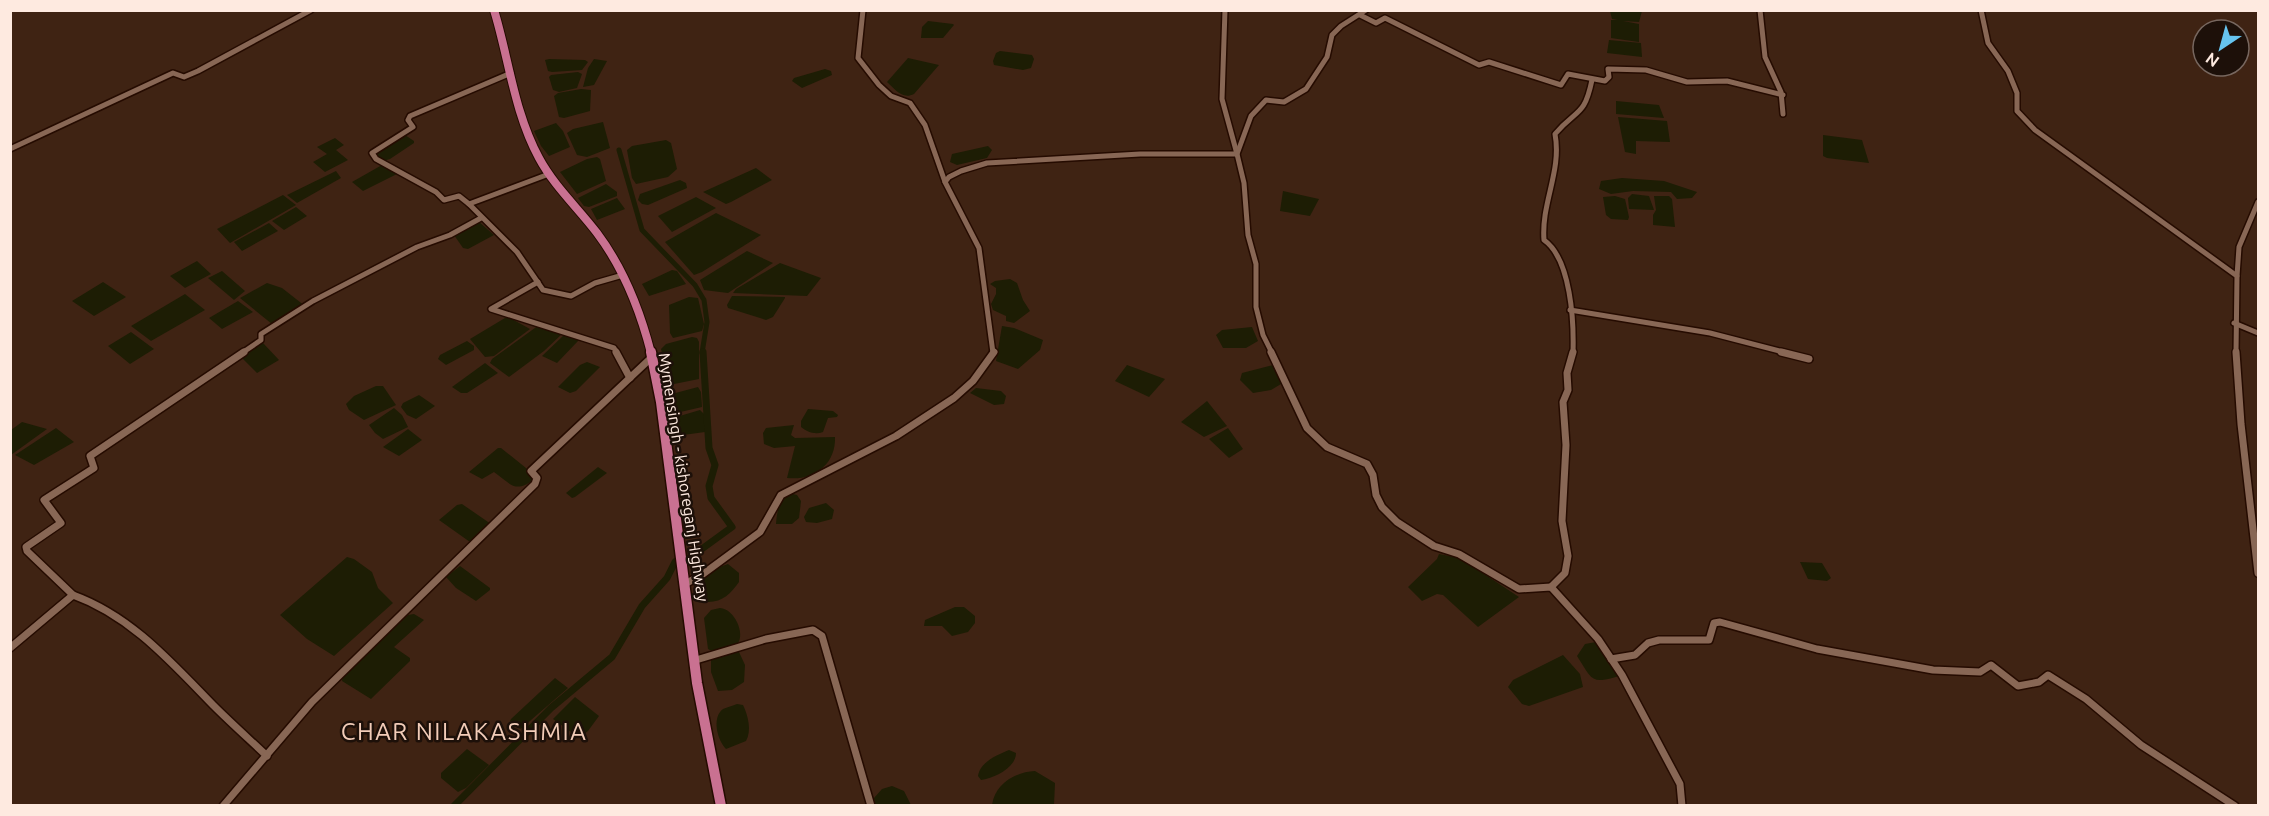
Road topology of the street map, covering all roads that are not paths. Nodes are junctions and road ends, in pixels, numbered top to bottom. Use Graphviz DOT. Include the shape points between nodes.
graph roads {
  1 [pos="310,10"];
  2 [pos="494,10"];
  3 [pos="863,10"];
  4 [pos="1225,10"];
  5 [pos="1760,10"];
  6 [pos="1981,10"];
  7 [pos="1363,13"];
  8 [pos="511,73"];
  9 [pos="1592,80"];
  10 [pos="1783,95"];
  11 [pos="1783,114"];
  12 [pos="10,148"];
  13 [pos="1237,154"];
  14 [pos="549,174"];
  15 [pos="945,182"];
  16 [pos="2259,202"];
  17 [pos="469,204"];
  18 [pos="481,218"];
  19 [pos="623,274"];
  20 [pos="2237,276"];
  21 [pos="538,282"];
  22 [pos="1570,310"];
  23 [pos="2234,323"];
  24 [pos="2259,333"];
  25 [pos="652,357"];
  26 [pos="1809,359"];
  27 [pos="630,378"];
  28 [pos="2259,573"];
  29 [pos="685,584"];
  30 [pos="1551,587"];
  31 [pos="73,595"];
  32 [pos="10,648"];
  33 [pos="1611,659"];
  34 [pos="696,660"];
  35 [pos="267,756"];
  36 [pos="223,806"];
  37 [pos="721,806"];
  38 [pos="871,806"];
  39 [pos="1682,806"];
  40 [pos="2235,806"];
  1 -- 12 [label="street" via="198,72 184,77 173,73"];
  2 -- 8 [label="main road, Mymensingh - kishoreganj Highway"];
  3 -- 15 [label="street" via="858,58 879,86 910,103 925,124"];
  4 -- 13 [label="street" via="1222,99"];
  5 -- 10 [label="street" via="1765,57"];
  6 -- 20 [label="street" via="1988,43 2008,71 2017,93 2017,111 2035,130"];
  7 -- 9 [label="street" via="1376,23 1385,18 1479,65 1489,62 1561,85 1568,74"];
  7 -- 13 [label="street" via="1332,35 1327,57 1306,89 1284,102 1266,100 1258,106"];
  8 -- 14 [label="main road, Mymensingh - kishoreganj Highway" via="526,131"];
  8 -- 17 [label="street" via="410,116 413,127 372,153 444,200 459,196"];
  9 -- 10 [label="street" via="1605,81 1608,69 1646,70 1687,82 1727,81"];
  9 -- 22 [label="street" via="1587,103 1555,134 1559,161 1542,230 1544,240 1554,247 1559,260 1570,294"];
  10 -- 11 [label="street"];
  13 -- 15 [label="street" via="1140,154 987,163 961,171"];
  13 -- 30 [label="street" via="1256,264 1256,307 1263,335 1307,428 1327,447 1367,464 1382,507 1417,536 1459,554 1519,589"];
  14 -- 17 [label="street"];
  14 -- 19 [label="main road, Mymensingh - kishoreganj Highway" via="598,234"];
  15 -- 29 [label="street" via="979,248 994,351 954,398 854,460 781,495 760,532"];
  16 -- 20 [label="street" via="2239,247"];
  17 -- 18 [label="street"];
  18 -- 21 [label="street" via="517,252"];
  18 -- 31 [label="street" via="313,301 90,456 94,468 44,500 61,523 26,547"];
  19 -- 21 [label="street" via="571,296 543,290"];
  19 -- 25 [label="main road, Mymensingh - kishoreganj Highway"];
  20 -- 23 [label="street"];
  21 -- 27 [label="street" via="491,309 614,348"];
  22 -- 26 [label="street" via="1710,333"];
  22 -- 30 [label="street" via="1573,352 1563,402 1566,445 1562,521 1568,556 1565,573"];
  23 -- 24 [label="street"];
  23 -- 28 [label="street" via="2238,417"];
  25 -- 27 [label="street"];
  25 -- 29 [label="main road, Mymensingh - kishoreganj Highway"];
  27 -- 35 [label="street" via="531,471 537,478 535,484 312,702"];
  29 -- 34 [label="main road, Mymensingh - kishoreganj Highway"];
  30 -- 33 [label="street"];
  31 -- 32 [label="street"];
  31 -- 35 [label="street" via="91,599 164,653"];
  33 -- 39 [label="street" via="1680,784"];
  33 -- 40 [label="street" via="1635,655 1648,643 1659,640 1709,640 1714,623 1720,622 1817,649 1933,670 1980,672 1991,665 2018,686 2039,682 2048,675 2086,699 2141,745"];
  34 -- 37 [label="main road, Mymensingh - kishoreganj Highway"];
  34 -- 38 [label="street" via="813,630 822,636"];
  35 -- 36 [label="street"];
}
